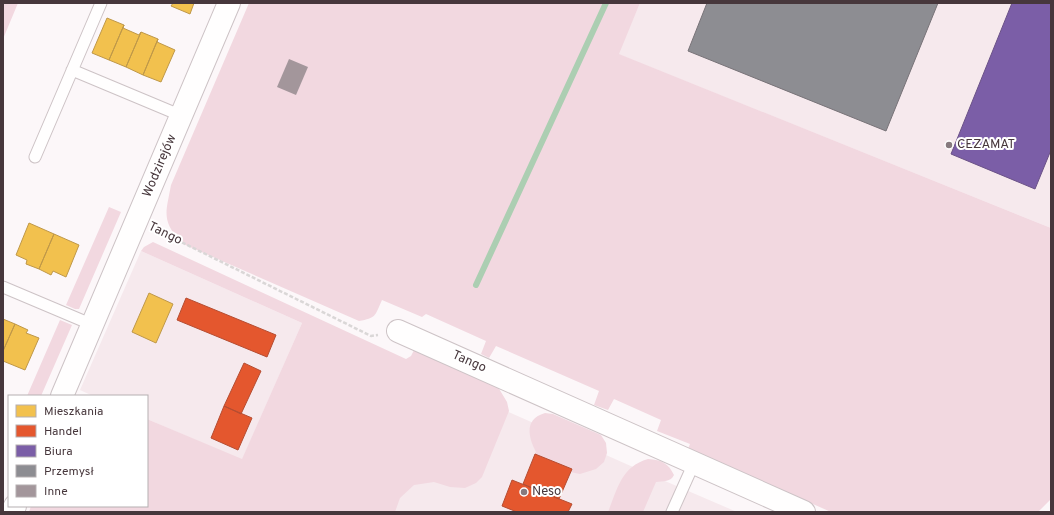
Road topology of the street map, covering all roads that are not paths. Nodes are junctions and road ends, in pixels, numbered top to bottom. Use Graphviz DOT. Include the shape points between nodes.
graph roads {
  1 [pos="100,3"];
  2 [pos="229,3"];
  3 [pos="72,70"];
  4 [pos="182,116"];
  5 [pos="35,157"];
  6 [pos="3,287"];
  7 [pos="93,325"];
  8 [pos="398,330"];
  9 [pos="62,395"];
  10 [pos="694,463"];
  11 [pos="672,512"];
  12 [pos="804,512"];
  1 -- 3 [label="lane"];
  2 -- 4 [label="street, Wodzirejów"];
  3 -- 4 [label="lane"];
  3 -- 5 [label="lane"];
  4 -- 7 [label="street, Wodzirejów"];
  6 -- 7 [label="lane"];
  7 -- 9 [label="street, Wodzirejów"];
  8 -- 10 [label="street, Tango"];
  10 -- 11 [label="lane"];
  10 -- 12 [label="street, Tango"];
}
